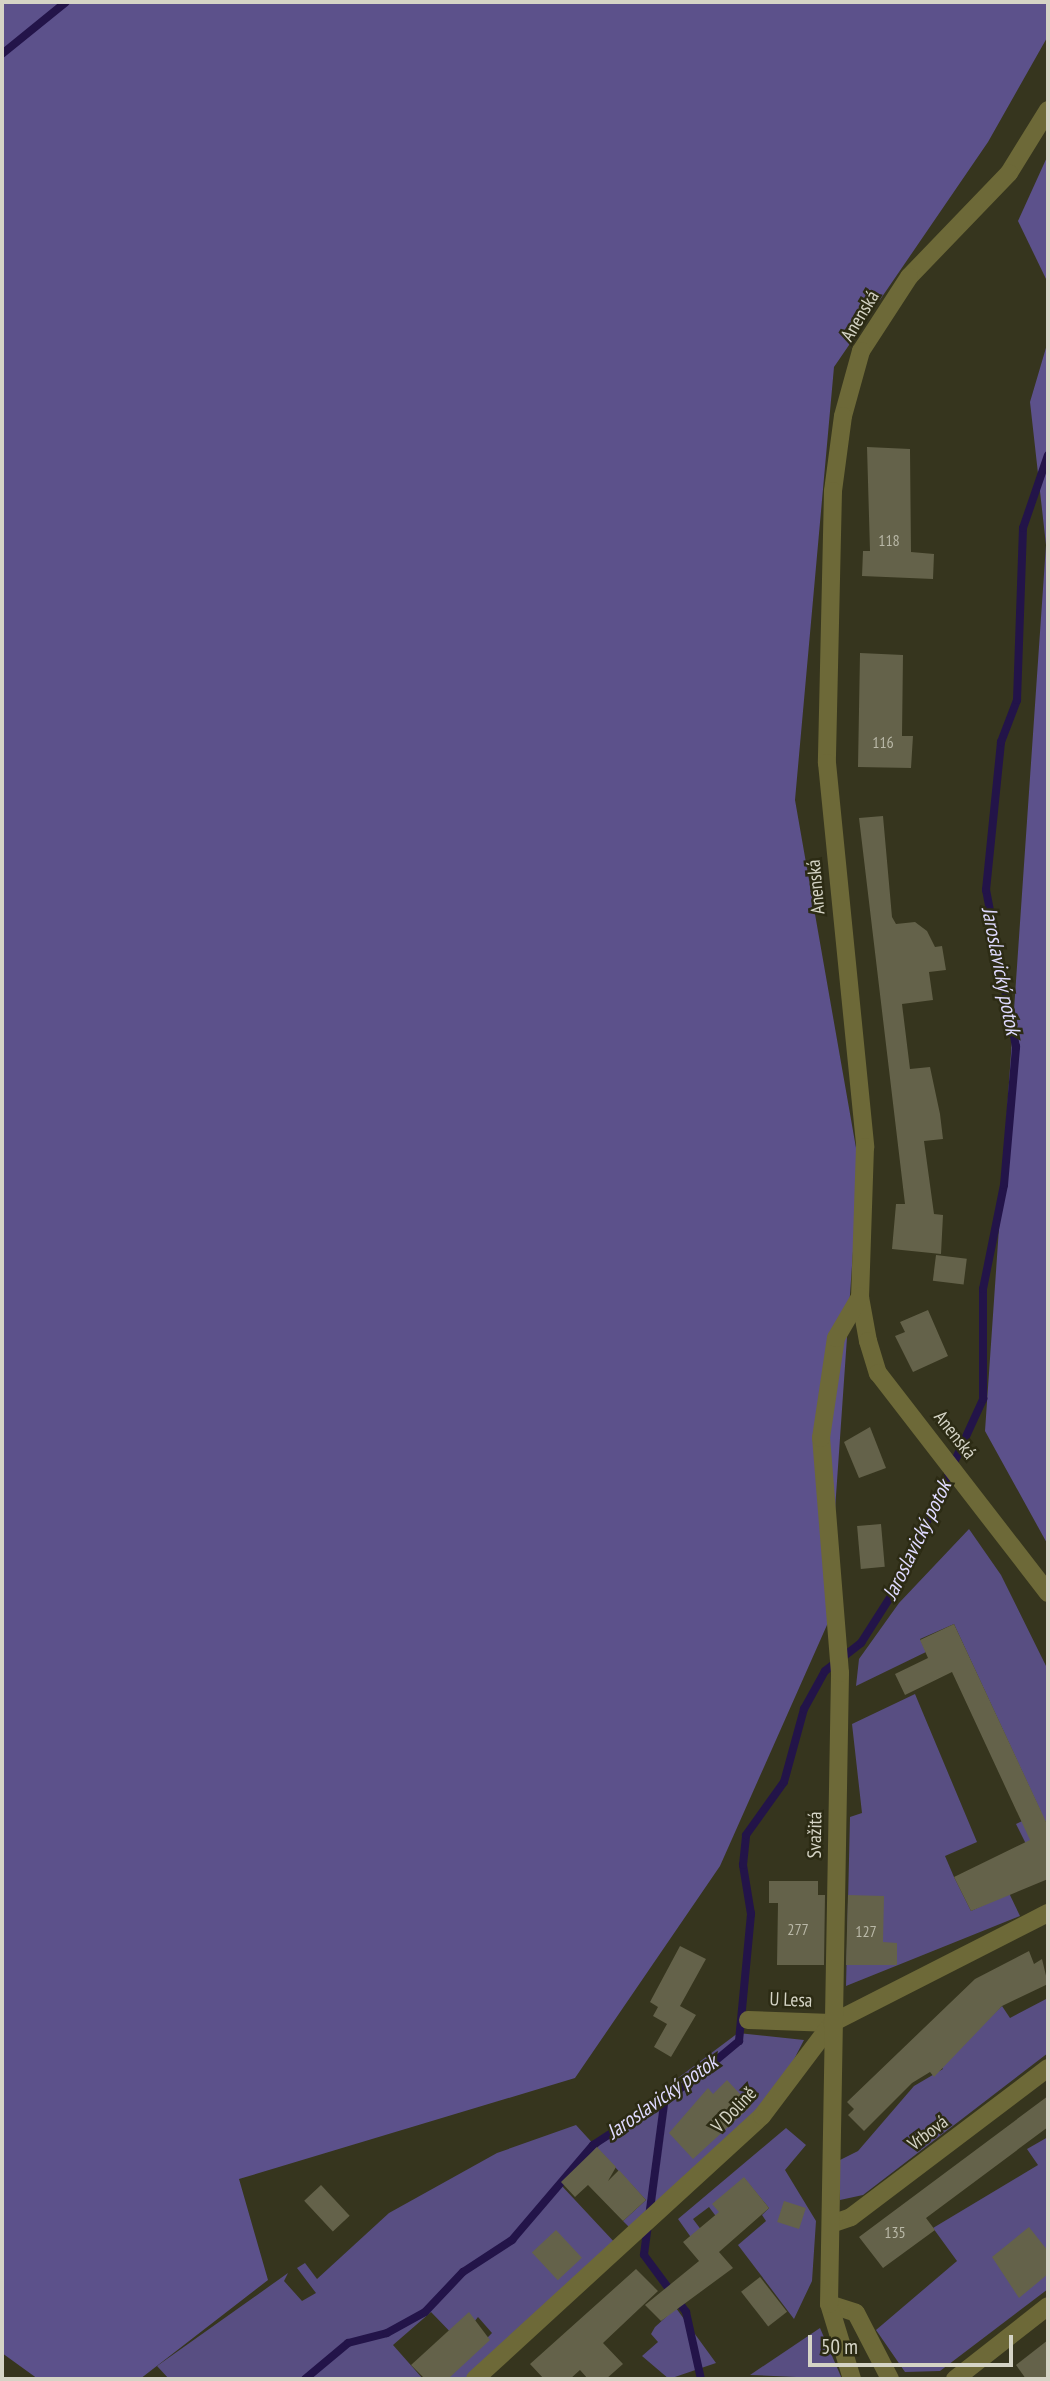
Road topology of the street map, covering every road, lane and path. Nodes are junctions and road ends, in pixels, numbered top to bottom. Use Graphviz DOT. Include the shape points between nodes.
graph roads {
  1 [pos="1048,110"];
  2 [pos="860,1297"];
  3 [pos="1048,1593"];
  4 [pos="1048,1913"];
  5 [pos="748,2020"];
  6 [pos="832,2023"];
  7 [pos="1048,2068"];
  8 [pos="831,2224"];
  9 [pos="829,2304"];
  10 [pos="1048,2306"];
  11 [pos="475,2379"];
  12 [pos="852,2379"];
  13 [pos="890,2379"];
  14 [pos="955,2379"];
  1 -- 2 [label="street, Anenská" via="1009,173 909,277 861,351 842,416 833,491 827,763 865,1147"];
  2 -- 3 [label="street, Anenská" via="878,1373"];
  2 -- 6 [label="street, Svažitá" via="836,1338 821,1438 840,1646"];
  4 -- 6 [label="street, V Dolině"];
  5 -- 6 [label="street, U Lesa"];
  6 -- 8 [label="street, Svažitá"];
  6 -- 11 [label="street, V Dolině" via="762,2116"];
  7 -- 8 [label="street, Vrbová" via="851,2217"];
  8 -- 9 [label="street, Svažitá"];
  9 -- 12 [label="street, Svažitá"];
  9 -- 13 [label="street" via="856,2312"];
  10 -- 14 [label="street"];
}
